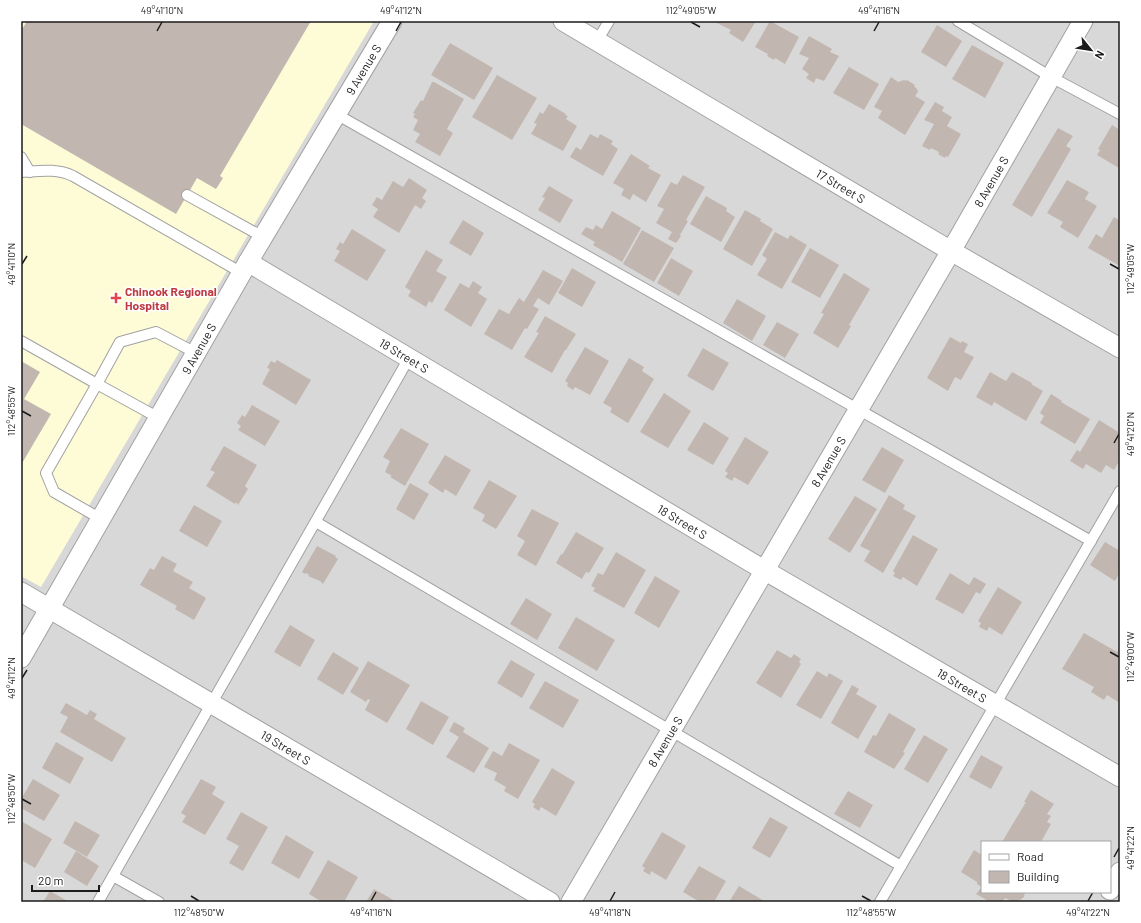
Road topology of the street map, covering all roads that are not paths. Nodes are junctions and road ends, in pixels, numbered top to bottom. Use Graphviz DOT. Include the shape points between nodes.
graph roads {
  1 [pos="392,21"];
  2 [pos="563,21"];
  3 [pos="609,21"];
  4 [pos="958,21"];
  5 [pos="1083,21"];
  6 [pos="597,41"];
  7 [pos="1051,76"];
  8 [pos="336,114"];
  9 [pos="1120,114"];
  10 [pos="21,157"];
  11 [pos="26,172"];
  12 [pos="187,195"];
  13 [pos="263,237"];
  14 [pos="951,251"];
  15 [pos="245,268"];
  16 [pos="21,341"];
  17 [pos="1120,348"];
  18 [pos="196,353"];
  19 [pos="409,358"];
  20 [pos="97,384"];
  21 [pos="858,410"];
  22 [pos="159,418"];
  23 [pos="1120,491"];
  24 [pos="101,519"];
  25 [pos="316,522"];
  26 [pos="1091,541"];
  27 [pos="764,570"];
  28 [pos="21,592"];
  29 [pos="50,609"];
  30 [pos="21,658"];
  31 [pos="212,704"];
  32 [pos="996,705"];
  33 [pos="670,731"];
  34 [pos="1120,777"];
  35 [pos="901,866"];
  36 [pos="1120,872"];
  37 [pos="114,876"];
  38 [pos="1111,888"];
  39 [pos="1108,893"];
  40 [pos="98,902"];
  41 [pos="159,902"];
  42 [pos="550,902"];
  43 [pos="572,902"];
  44 [pos="880,902"];
  45 [pos="1103,902"];
  1 -- 8 [label="street, 9 Avenue S"];
  2 -- 6 [label="street, 17 Street S"];
  3 -- 6 [label="lane"];
  4 -- 7 [label="lane"];
  5 -- 7 [label="street, 8 Avenue S"];
  6 -- 14 [label="street, 17 Street S"];
  7 -- 9 [label="lane"];
  7 -- 14 [label="street, 8 Avenue S"];
  8 -- 13 [label="street, 9 Avenue S"];
  8 -- 21 [label="lane"];
  10 -- 11 [label="lane"];
  11 -- 15 [label="lane" via="44,170 73,176"];
  12 -- 13 [label="lane"];
  13 -- 15 [label="street, 9 Avenue S"];
  14 -- 17 [label="street, 17 Street S"];
  14 -- 21 [label="street, 8 Avenue S"];
  15 -- 18 [label="street, 9 Avenue S"];
  15 -- 19 [label="street, 18 Street S"];
  16 -- 20 [label="lane"];
  18 -- 20 [label="lane" via="156,332 120,342"];
  18 -- 22 [label="street, 9 Avenue S"];
  19 -- 25 [label="lane"];
  19 -- 27 [label="street, 18 Street S"];
  20 -- 22 [label="lane"];
  20 -- 24 [label="lane" via="46,473 54,492"];
  21 -- 26 [label="lane"];
  21 -- 27 [label="street, 8 Avenue S"];
  22 -- 24 [label="street, 9 Avenue S"];
  23 -- 26 [label="lane"];
  24 -- 29 [label="street, 9 Avenue S"];
  25 -- 31 [label="lane"];
  25 -- 33 [label="lane"];
  26 -- 32 [label="lane"];
  27 -- 32 [label="street, 18 Street S"];
  27 -- 33 [label="street, 8 Avenue S"];
  28 -- 29 [label="street, 19 Street S"];
  29 -- 30 [label="street, 9 Avenue S"];
  29 -- 31 [label="street, 19 Street S"];
  31 -- 37 [label="lane"];
  31 -- 42 [label="street, 19 Street S"];
  32 -- 34 [label="street, 18 Street S"];
  32 -- 35 [label="lane"];
  33 -- 35 [label="lane"];
  33 -- 43 [label="street, 8 Avenue S"];
  35 -- 44 [label="lane"];
  36 -- 38 [label="street"];
  37 -- 40 [label="lane"];
  37 -- 41 [label="lane"];
  39 -- 45 [label="street"];
}
